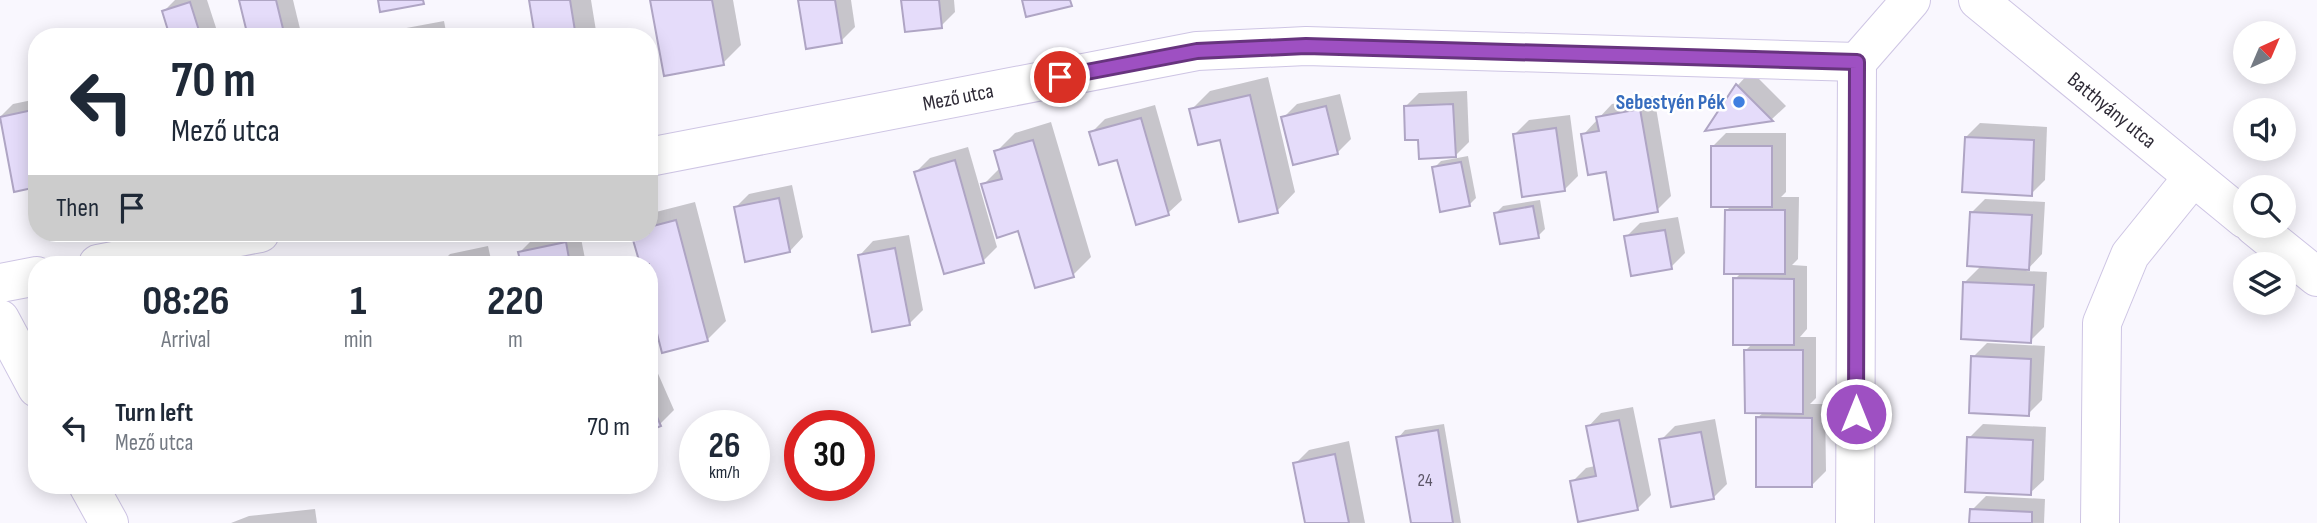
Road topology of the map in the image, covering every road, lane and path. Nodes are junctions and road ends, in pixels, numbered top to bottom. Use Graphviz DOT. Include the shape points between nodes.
graph roads {
  1 [pos="1911,0"];
  2 [pos="1978,0"];
  3 [pos="1857,62"];
  4 [pos="658,155"];
  5 [pos="2193,177"];
  6 [pos="2233,209"];
  7 [pos="2269,238"];
  8 [pos="213,242"];
  9 [pos="140,256"];
  10 [pos="2317,277"];
  11 [pos="28,278"];
  12 [pos="0,283"];
  13 [pos="0,319"];
  14 [pos="28,371"];
  15 [pos="93,494"];
  16 [pos="109,523"];
  17 [pos="1855,523"];
  18 [pos="2100,523"];
  1 -- 3 [label="street"];
  2 -- 5 [label="street, Batthyány utca"];
  3 -- 4 [label="street, Mező utca" via="1306,46 1197,51"];
  3 -- 17 [label="street"];
  5 -- 6 [label="street, Batthyány utca"];
  5 -- 18 [label="street" via="2130,255 2102,323"];
  7 -- 10 [label="street"];
  8 -- 9 [label="street"];
  11 -- 12 [label="street"];
  13 -- 14 [label="street"];
  15 -- 16 [label="street"];
}
